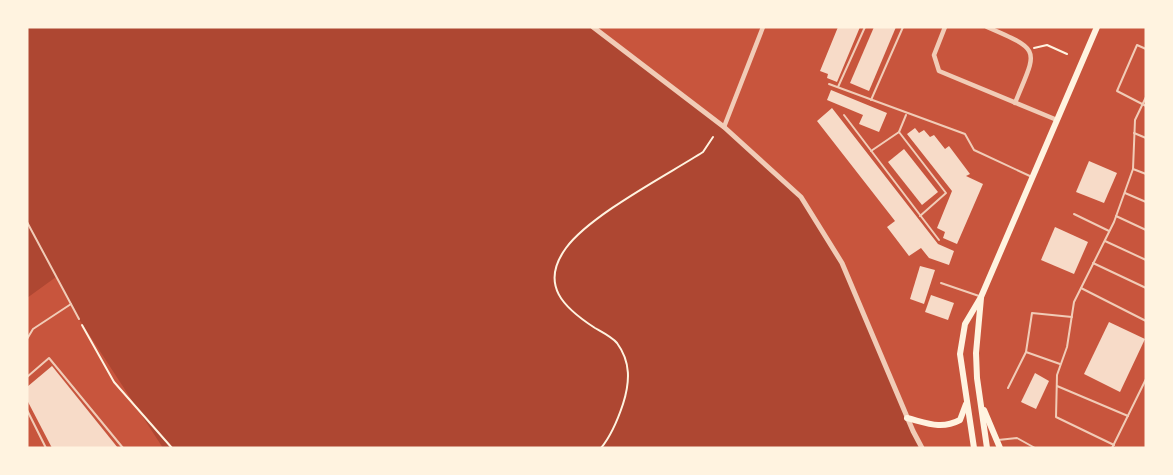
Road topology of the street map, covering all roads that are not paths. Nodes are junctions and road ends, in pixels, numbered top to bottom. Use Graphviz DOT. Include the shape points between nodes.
graph roads {
  1 [pos="763,27"];
  2 [pos="865,27"];
  3 [pos="903,27"];
  4 [pos="945,27"];
  5 [pos="987,27"];
  6 [pos="1096,27"];
  7 [pos="596,28"];
  8 [pos="1146,49"];
  9 [pos="829,84"];
  10 [pos="838,88"];
  11 [pos="1146,97"];
  12 [pos="871,100"];
  13 [pos="1015,104"];
  14 [pos="1144,105"];
  15 [pos="906,114"];
  16 [pos="844,115"];
  17 [pos="1057,120"];
  18 [pos="724,127"];
  19 [pos="899,132"];
  20 [pos="1134,133"];
  21 [pos="1146,138"];
  22 [pos="871,151"];
  23 [pos="1133,169"];
  24 [pos="1146,174"];
  25 [pos="1032,177"];
  26 [pos="1125,193"];
  27 [pos="1146,202"];
  28 [pos="1074,214"];
  29 [pos="920,216"];
  30 [pos="1116,216"];
  31 [pos="27,222"];
  32 [pos="1146,230"];
  33 [pos="1110,231"];
  34 [pos="939,240"];
  35 [pos="1105,241"];
  36 [pos="1146,260"];
  37 [pos="1093,263"];
  38 [pos="941,283"];
  39 [pos="1081,288"];
  40 [pos="1146,288"];
  41 [pos="981,297"];
  42 [pos="71,304"];
  43 [pos="1072,317"];
  44 [pos="79,320"];
  45 [pos="1146,321"];
  46 [pos="27,339"];
  47 [pos="1026,352"];
  48 [pos="1061,365"];
  49 [pos="27,377"];
  50 [pos="1146,379"];
  51 [pos="1057,387"];
  52 [pos="1008,388"];
  53 [pos="966,403"];
  54 [pos="981,405"];
  55 [pos="27,410"];
  56 [pos="1128,416"];
  57 [pos="908,418"];
  58 [pos="996,440"];
  59 [pos="1113,446"];
  60 [pos="46,448"];
  61 [pos="123,448"];
  62 [pos="922,448"];
  63 [pos="974,448"];
  64 [pos="987,448"];
  65 [pos="1000,448"];
  66 [pos="1035,448"];
  1 -- 18 [label="street"];
  2 -- 10 [label="lane"];
  3 -- 12 [label="lane"];
  4 -- 13 [label="street" via="933,55 939,71"];
  5 -- 13 [label="street" via="1024,43 1032,55"];
  6 -- 17 [label="main road"];
  7 -- 18 [label="street"];
  8 -- 14 [label="lane" via="1137,45 1117,90"];
  9 -- 10 [label="lane"];
  10 -- 12 [label="lane"];
  11 -- 14 [label="lane"];
  12 -- 15 [label="lane"];
  13 -- 17 [label="street"];
  14 -- 20 [label="lane" via="1135,120"];
  15 -- 19 [label="lane"];
  15 -- 25 [label="lane" via="965,134 974,150"];
  16 -- 22 [label="lane"];
  17 -- 25 [label="main road"];
  18 -- 57 [label="street" via="801,197 836,253"];
  19 -- 22 [label="lane"];
  19 -- 29 [label="lane" via="946,194"];
  20 -- 21 [label="lane"];
  20 -- 23 [label="lane"];
  22 -- 29 [label="lane"];
  23 -- 24 [label="lane"];
  23 -- 26 [label="lane"];
  25 -- 41 [label="main road"];
  26 -- 27 [label="lane"];
  26 -- 30 [label="lane"];
  28 -- 33 [label="lane"];
  29 -- 34 [label="lane"];
  30 -- 32 [label="lane"];
  30 -- 33 [label="lane"];
  31 -- 42 [label="lane"];
  33 -- 35 [label="lane"];
  35 -- 36 [label="lane"];
  35 -- 37 [label="lane"];
  37 -- 39 [label="lane"];
  37 -- 40 [label="lane"];
  38 -- 41 [label="lane"];
  39 -- 43 [label="lane"];
  39 -- 45 [label="lane"];
  41 -- 53 [label="main road" via="965,324 960,354"];
  41 -- 54 [label="main road" via="976,353"];
  42 -- 44 [label="lane"];
  42 -- 46 [label="lane" via="33,329"];
  43 -- 47 [label="lane" via="1032,313"];
  43 -- 48 [label="lane"];
  47 -- 48 [label="lane"];
  47 -- 52 [label="lane"];
  48 -- 51 [label="lane"];
  49 -- 61 [label="lane" via="49,358"];
  50 -- 56 [label="lane"];
  51 -- 56 [label="lane"];
  51 -- 59 [label="lane" via="1056,417"];
  53 -- 57 [label="main road" via="960,420 948,426"];
  53 -- 63 [label="main road"];
  54 -- 58 [label="main road"];
  54 -- 64 [label="main road"];
  55 -- 60 [label="lane"];
  56 -- 59 [label="lane"];
  57 -- 62 [label="street"];
  58 -- 65 [label="main road"];
  58 -- 66 [label="lane" via="1017,438"];
}
